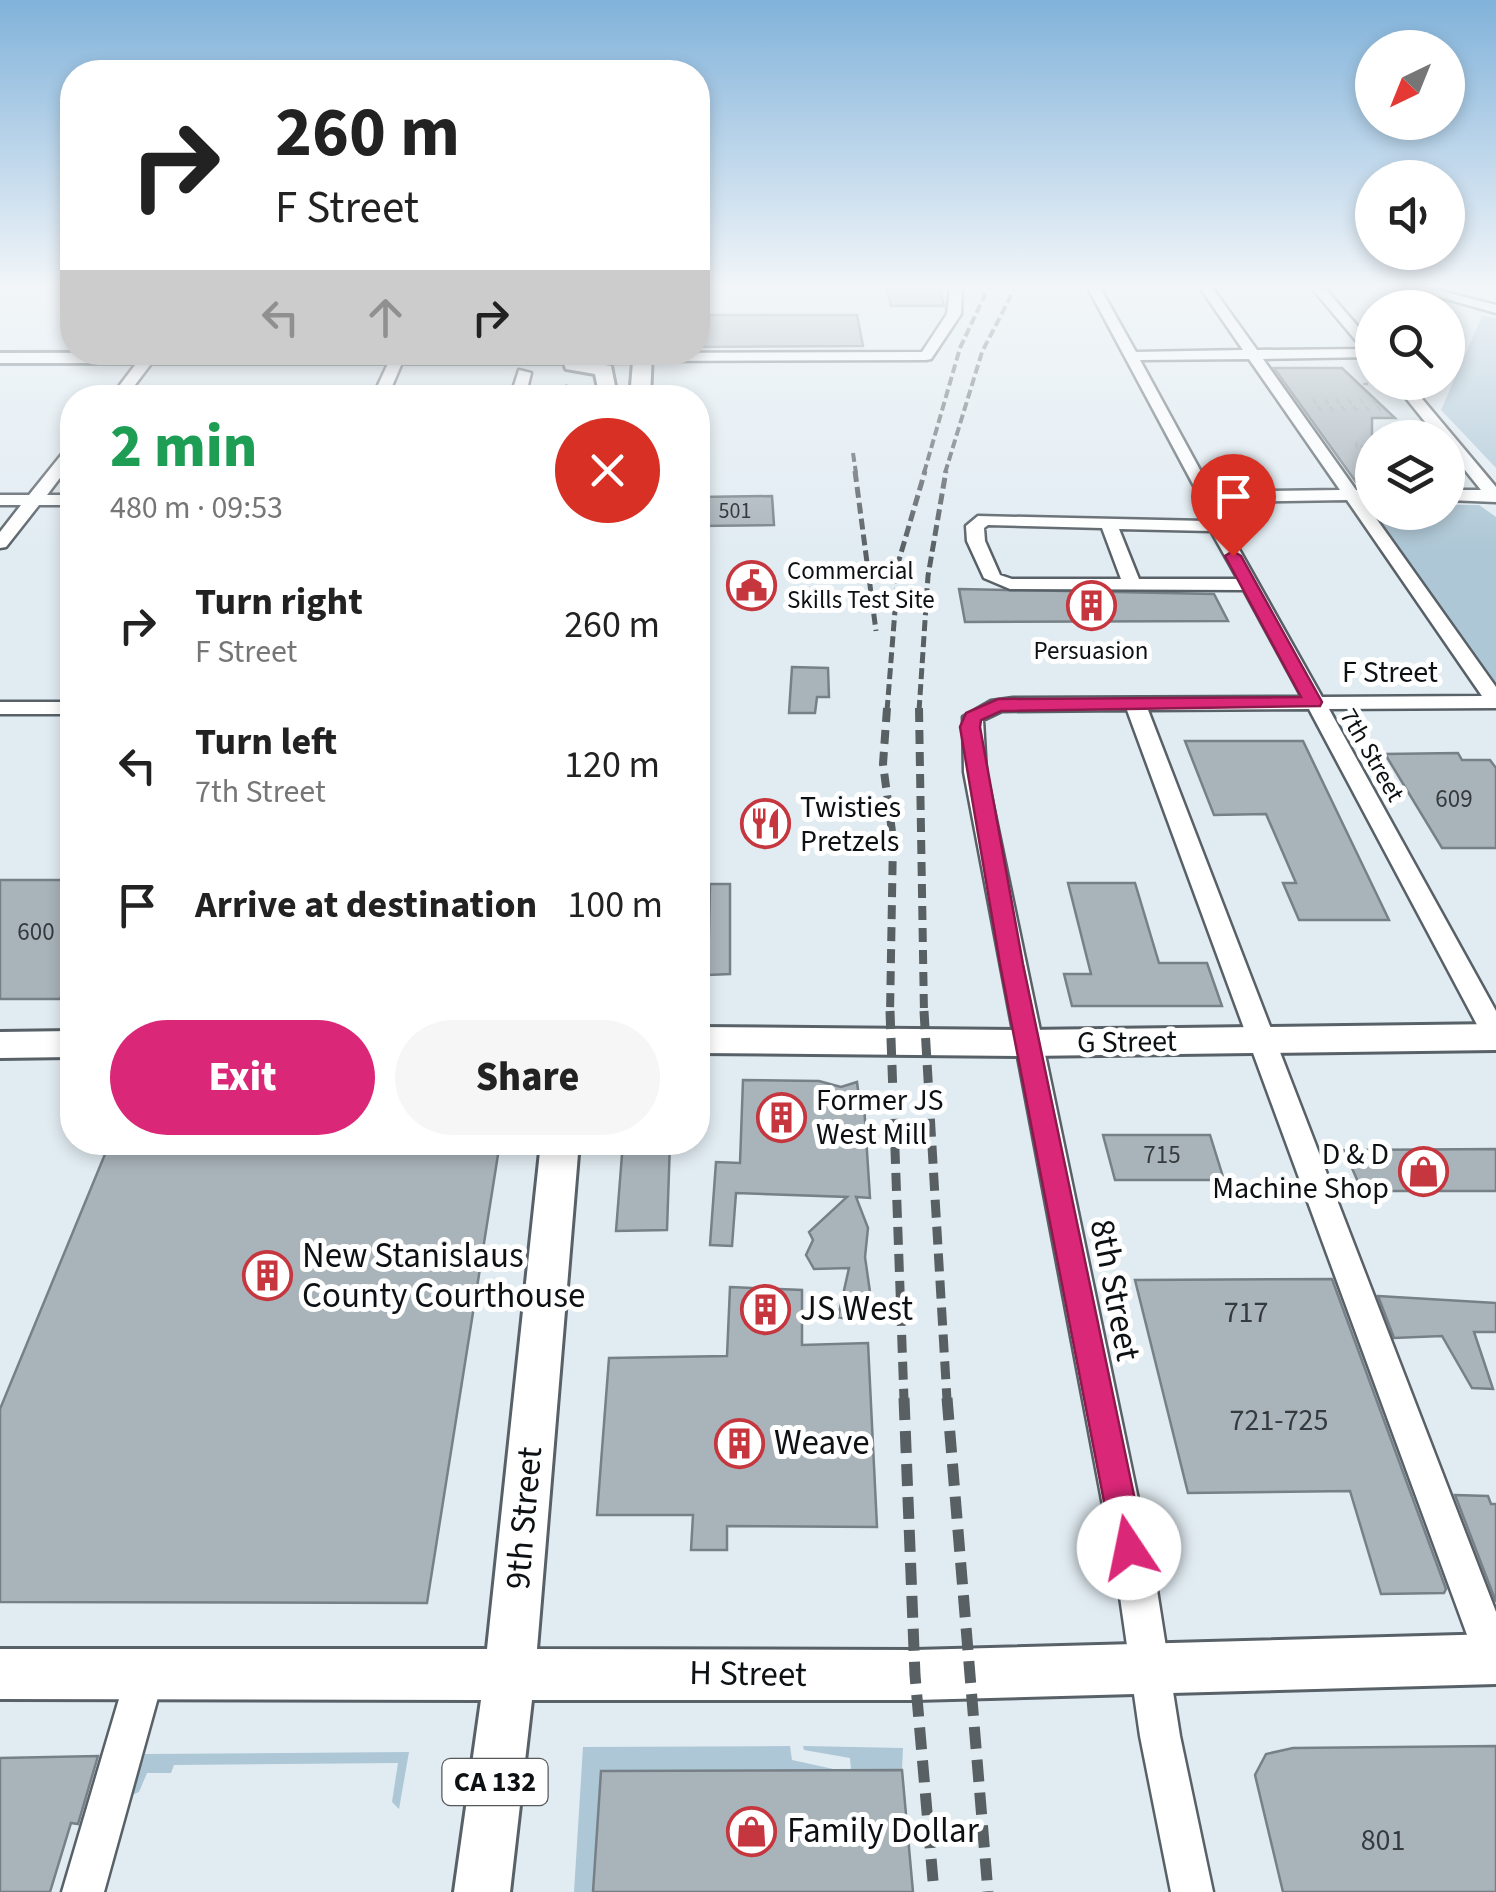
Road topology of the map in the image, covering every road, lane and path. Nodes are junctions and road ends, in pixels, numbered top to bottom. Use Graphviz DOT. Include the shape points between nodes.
graph roads {
  1 [pos="1142,374"];
  2 [pos="1268,374"];
  3 [pos="1313,399"];
  4 [pos="1325,399"];
  5 [pos="1336,399"];
  6 [pos="1348,399"];
  7 [pos="1361,400"];
  8 [pos="1373,400"];
  9 [pos="1415,400"];
  10 [pos="1381,410"];
  11 [pos="1321,411"];
  12 [pos="1334,411"];
  13 [pos="1345,411"];
  14 [pos="1357,411"];
  15 [pos="1368,411"];
  16 [pos="1332,437"];
  17 [pos="1314,439"];
  18 [pos="60,467"];
  19 [pos="1355,486"];
  20 [pos="1355,495"];
  21 [pos="1465,495"];
  22 [pos="1495,496"];
  23 [pos="1207,498"];
  24 [pos="0,500"];
  25 [pos="33,500"];
  26 [pos="60,500"];
  27 [pos="1109,525"];
  28 [pos="1217,526"];
  29 [pos="1385,530"];
  30 [pos="0,542"];
  31 [pos="1132,584"];
  32 [pos="1249,585"];
  33 [pos="1313,702"];
  34 [pos="1496,702"];
  35 [pos="1135,703"];
  36 [pos="0,708"];
  37 [pos="60,708"];
  38 [pos="984,710"];
  39 [pos="1496,1037"];
  40 [pos="1265,1039"];
  41 [pos="710,1040"];
  42 [pos="1027,1043"];
  43 [pos="60,1044"];
  44 [pos="0,1045"];
  45 [pos="559,1155"];
  46 [pos="1496,1660"];
  47 [pos="1150,1668"];
  48 [pos="510,1671"];
  49 [pos="146,1672"];
  50 [pos="0,1674"];
  51 [pos="83,1892"];
  52 [pos="482,1892"];
  53 [pos="1192,1892"];
  1 -- 23 [label="street, 7th Street"];
  2 -- 17 [label="street"];
  3 -- 11 [label="path"];
  4 -- 12 [label="path"];
  5 -- 13 [label="path"];
  6 -- 14 [label="path"];
  7 -- 15 [label="path"];
  8 -- 10 [label="path"];
  9 -- 22 [label="street"];
  16 -- 17 [label="street"];
  17 -- 19 [label="street"];
  18 -- 25 [label="street"];
  20 -- 23 [label="street"];
  21 -- 22 [label="street"];
  23 -- 28 [label="street, 7th Street"];
  24 -- 25 [label="street"];
  25 -- 26 [label="street"];
  25 -- 30 [label="street"];
  27 -- 28 [label="street"];
  27 -- 31 [label="street"];
  27 -- 31 [label="street" via="984,520 975,526 993,578 1010,584"];
  28 -- 32 [label="street, 7th Street"];
  29 -- 34 [label="street"];
  31 -- 32 [label="street"];
  32 -- 33 [label="street, 7th Street"];
  33 -- 34 [label="street, F Street"];
  33 -- 35 [label="street, F Street"];
  33 -- 39 [label="street, 7th Street"];
  35 -- 38 [label="street, F Street"];
  35 -- 40 [label="street"];
  36 -- 37 [label="street"];
  38 -- 42 [label="street, 8th Street" via="970,727 975,772"];
  39 -- 40 [label="main road, G Street"];
  40 -- 42 [label="main road, G Street"];
  40 -- 46 [label="street"];
  41 -- 42 [label="main road, G Street"];
  42 -- 47 [label="street, 8th Street"];
  43 -- 44 [label="main road"];
  45 -- 48 [label="main road, 9th Street / CA 132"];
  46 -- 47 [label="main road, H Street"];
  47 -- 48 [label="main road, H Street" via="915,1675"];
  47 -- 53 [label="street, 8th Street"];
  48 -- 49 [label="main road, H Street"];
  48 -- 52 [label="main road, 9th Street / CA 132"];
  49 -- 50 [label="main road, H Street"];
  49 -- 51 [label="street"];
}
